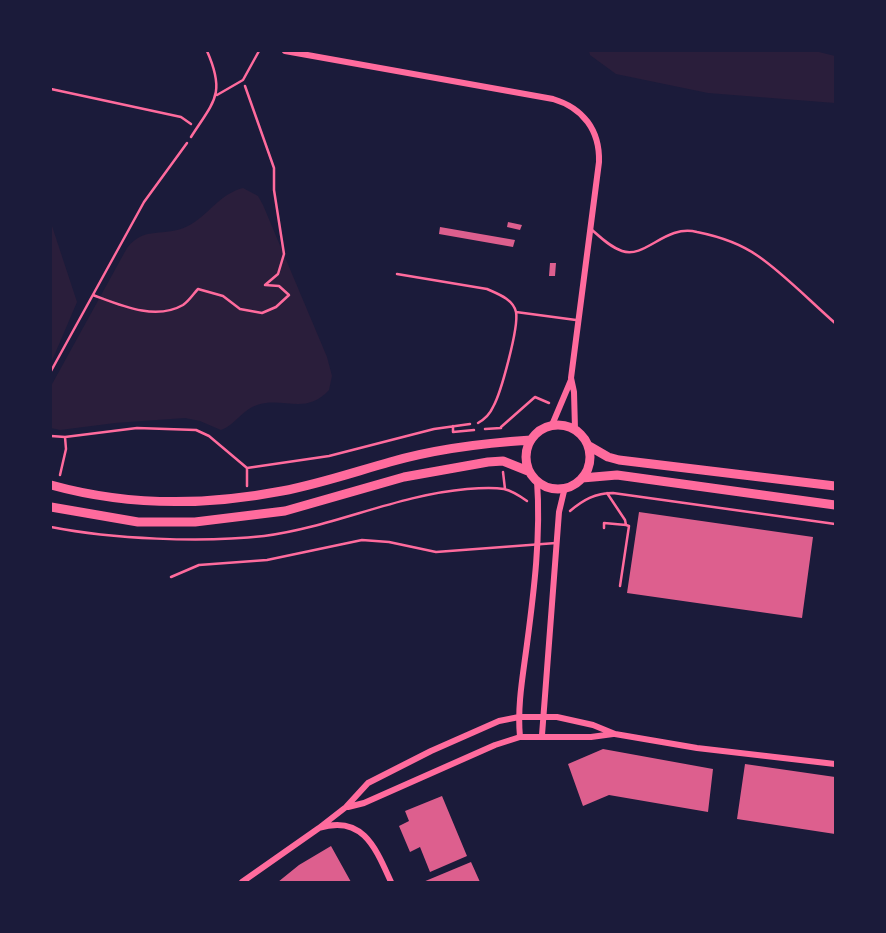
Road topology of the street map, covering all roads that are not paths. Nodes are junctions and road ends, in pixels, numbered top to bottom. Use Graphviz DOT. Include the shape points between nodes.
graph roads {
  1 [pos="207,51"];
  2 [pos="259,51"];
  3 [pos="285,51"];
  4 [pos="217,94"];
  5 [pos="191,137"];
  6 [pos="591,229"];
  7 [pos="397,274"];
  8 [pos="516,312"];
  9 [pos="579,320"];
  10 [pos="835,323"];
  11 [pos="571,378"];
  12 [pos="478,423"];
  13 [pos="552,425"];
  14 [pos="575,429"];
  15 [pos="531,440"];
  16 [pos="589,446"];
  17 [pos="528,471"];
  18 [pos="582,478"];
  19 [pos="537,481"];
  20 [pos="54,485"];
  21 [pos="835,486"];
  22 [pos="565,487"];
  23 [pos="835,505"];
  24 [pos="51,507"];
  25 [pos="537,543"];
  26 [pos="556,543"];
  27 [pos="171,577"];
  28 [pos="544,715"];
  29 [pos="519,717"];
  30 [pos="615,734"];
  31 [pos="542,735"];
  32 [pos="520,737"];
  33 [pos="835,764"];
  34 [pos="346,807"];
  35 [pos="319,828"];
  36 [pos="242,882"];
  37 [pos="391,882"];
  1 -- 4 [label="lane"];
  2 -- 4 [label="lane" via="243,80"];
  3 -- 6 [label="street" via="567,104 586,119 598,145"];
  4 -- 5 [label="lane"];
  6 -- 9 [label="street"];
  6 -- 10 [label="lane" via="625,252 638,251 679,230 744,248"];
  7 -- 8 [label="lane" via="487,289 508,299"];
  8 -- 9 [label="lane"];
  8 -- 12 [label="lane" via="499,396"];
  9 -- 11 [label="street"];
  11 -- 13 [label="street"];
  11 -- 14 [label="street"];
  13 -- 14 [label="main road"];
  13 -- 15 [label="main road"];
  14 -- 16 [label="main road"];
  15 -- 17 [label="main road"];
  15 -- 20 [label="main road" via="409,457 313,485 190,502 151,502"];
  16 -- 18 [label="main road"];
  16 -- 21 [label="main road" via="619,460"];
  17 -- 19 [label="main road"];
  17 -- 24 [label="main road" via="488,461 404,477 285,511 195,522 138,522"];
  18 -- 22 [label="main road"];
  18 -- 23 [label="main road" via="617,475"];
  19 -- 22 [label="main road" via="547,487"];
  19 -- 25 [label="street"];
  22 -- 26 [label="street"];
  25 -- 26 [label="lane"];
  25 -- 27 [label="lane" via="436,552 362,540 267,560 200,565"];
  25 -- 29 [label="street"];
  26 -- 28 [label="street"];
  28 -- 29 [label="street"];
  28 -- 30 [label="street"];
  28 -- 31 [label="street"];
  29 -- 32 [label="street"];
  29 -- 34 [label="street" via="430,751 368,783"];
  30 -- 31 [label="street"];
  30 -- 33 [label="street"];
  31 -- 32 [label="street"];
  32 -- 34 [label="street"];
  34 -- 35 [label="street"];
  35 -- 36 [label="street"];
  35 -- 37 [label="street" via="340,825 360,832 373,844"];
}
